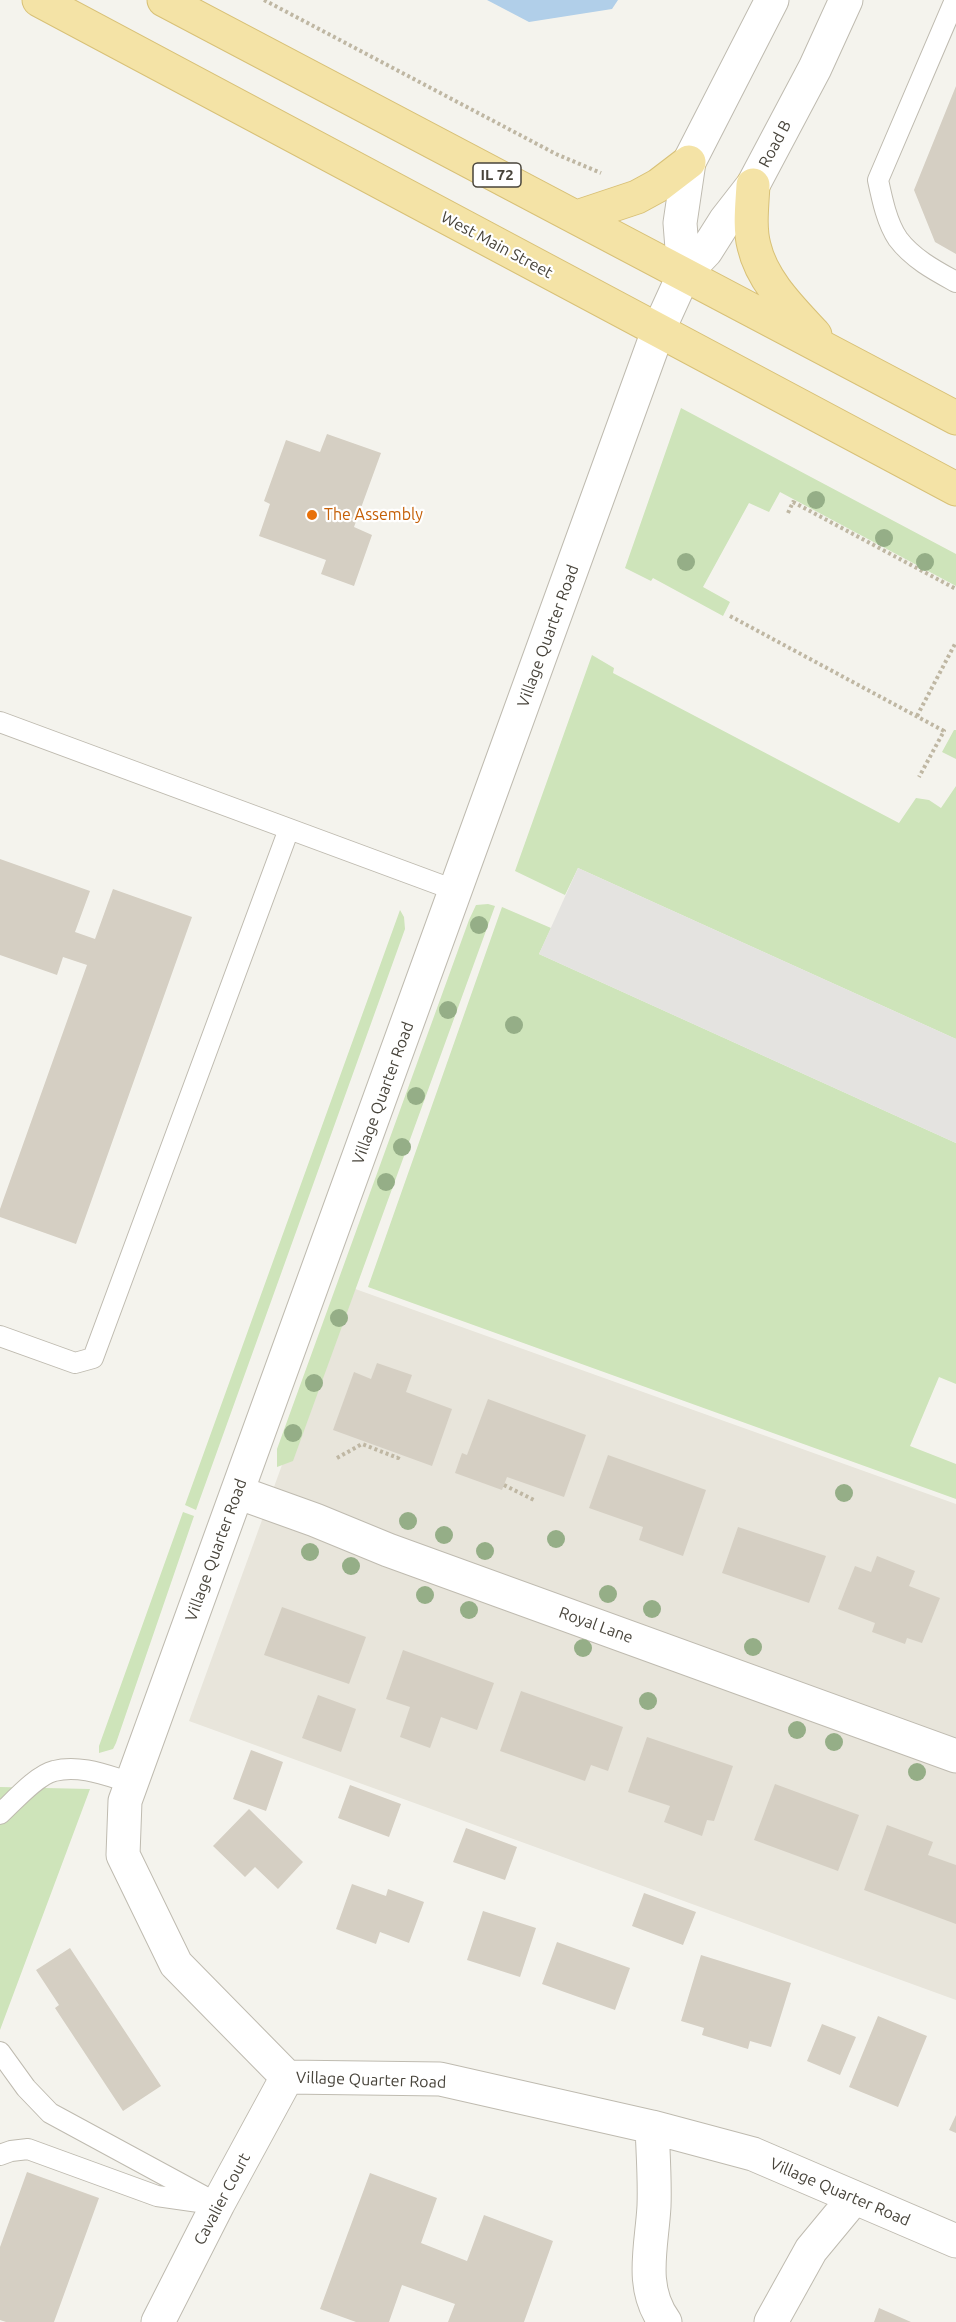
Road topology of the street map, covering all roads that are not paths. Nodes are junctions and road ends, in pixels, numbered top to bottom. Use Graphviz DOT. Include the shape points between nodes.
graph roads {
  1 [pos="39,0"];
  2 [pos="164,0"];
  3 [pos="772,0"];
  4 [pos="846,0"];
  5 [pos="955,0"];
  6 [pos="689,162"];
  7 [pos="753,185"];
  8 [pos="577,217"];
  9 [pos="684,274"];
  10 [pos="956,282"];
  11 [pos="658,331"];
  12 [pos="830,351"];
  13 [pos="956,418"];
  14 [pos="956,489"];
  15 [pos="0,722"];
  16 [pos="289,829"];
  17 [pos="457,891"];
  18 [pos="0,1336"];
  19 [pos="237,1492"];
  20 [pos="956,1756"];
  21 [pos="132,1783"];
  22 [pos="0,1814"];
  23 [pos="0,2052"];
  24 [pos="287,2077"];
  25 [pos="652,2127"];
  26 [pos="0,2155"];
  27 [pos="854,2198"];
  28 [pos="218,2204"];
  29 [pos="956,2241"];
  30 [pos="158,2322"];
  31 [pos="665,2322"];
  32 [pos="771,2322"];
  1 -- 11 [label="main road, West Main Street"];
  2 -- 8 [label="main road, IL 72"];
  3 -- 6 [label="street, Road B"];
  4 -- 7 [label="street, Road B"];
  5 -- 10 [label="lane" via="878,180 898,239 926,266"];
  6 -- 8 [label="main road" via="637,197"];
  6 -- 9 [label="street, Road B" via="680,223"];
  7 -- 9 [label="street, Road B" via="706,251"];
  7 -- 12 [label="main road" via="754,246 766,277"];
  8 -- 9 [label="main road, IL 72"];
  9 -- 11 [label="street, Road B"];
  9 -- 12 [label="main road, IL 72"];
  11 -- 14 [label="main road, West Main Street"];
  11 -- 17 [label="street, Village Quarter Road"];
  12 -- 13 [label="main road, IL 72"];
  15 -- 16 [label="lane"];
  16 -- 17 [label="lane"];
  16 -- 18 [label="lane" via="93,1358 75,1363"];
  17 -- 19 [label="street, Village Quarter Road"];
  19 -- 20 [label="street, Royal Lane"];
  19 -- 21 [label="street, Village Quarter Road"];
  21 -- 22 [label="lane" via="85,1770 52,1771"];
  21 -- 24 [label="street, Village Quarter Road" via="125,1801 123,1856 176,1964"];
  23 -- 28 [label="lane" via="50,2113"];
  24 -- 25 [label="street, Village Quarter Road" via="440,2079"];
  24 -- 28 [label="street, Cavalier Court"];
  25 -- 27 [label="street, Village Quarter Road" via="753,2154"];
  25 -- 31 [label="street" via="654,2205 647,2273"];
  26 -- 28 [label="lane" via="28,2149 157,2196"];
  27 -- 29 [label="street, Village Quarter Road"];
  27 -- 32 [label="street" via="811,2250"];
  28 -- 30 [label="street, Cavalier Court"];
}
